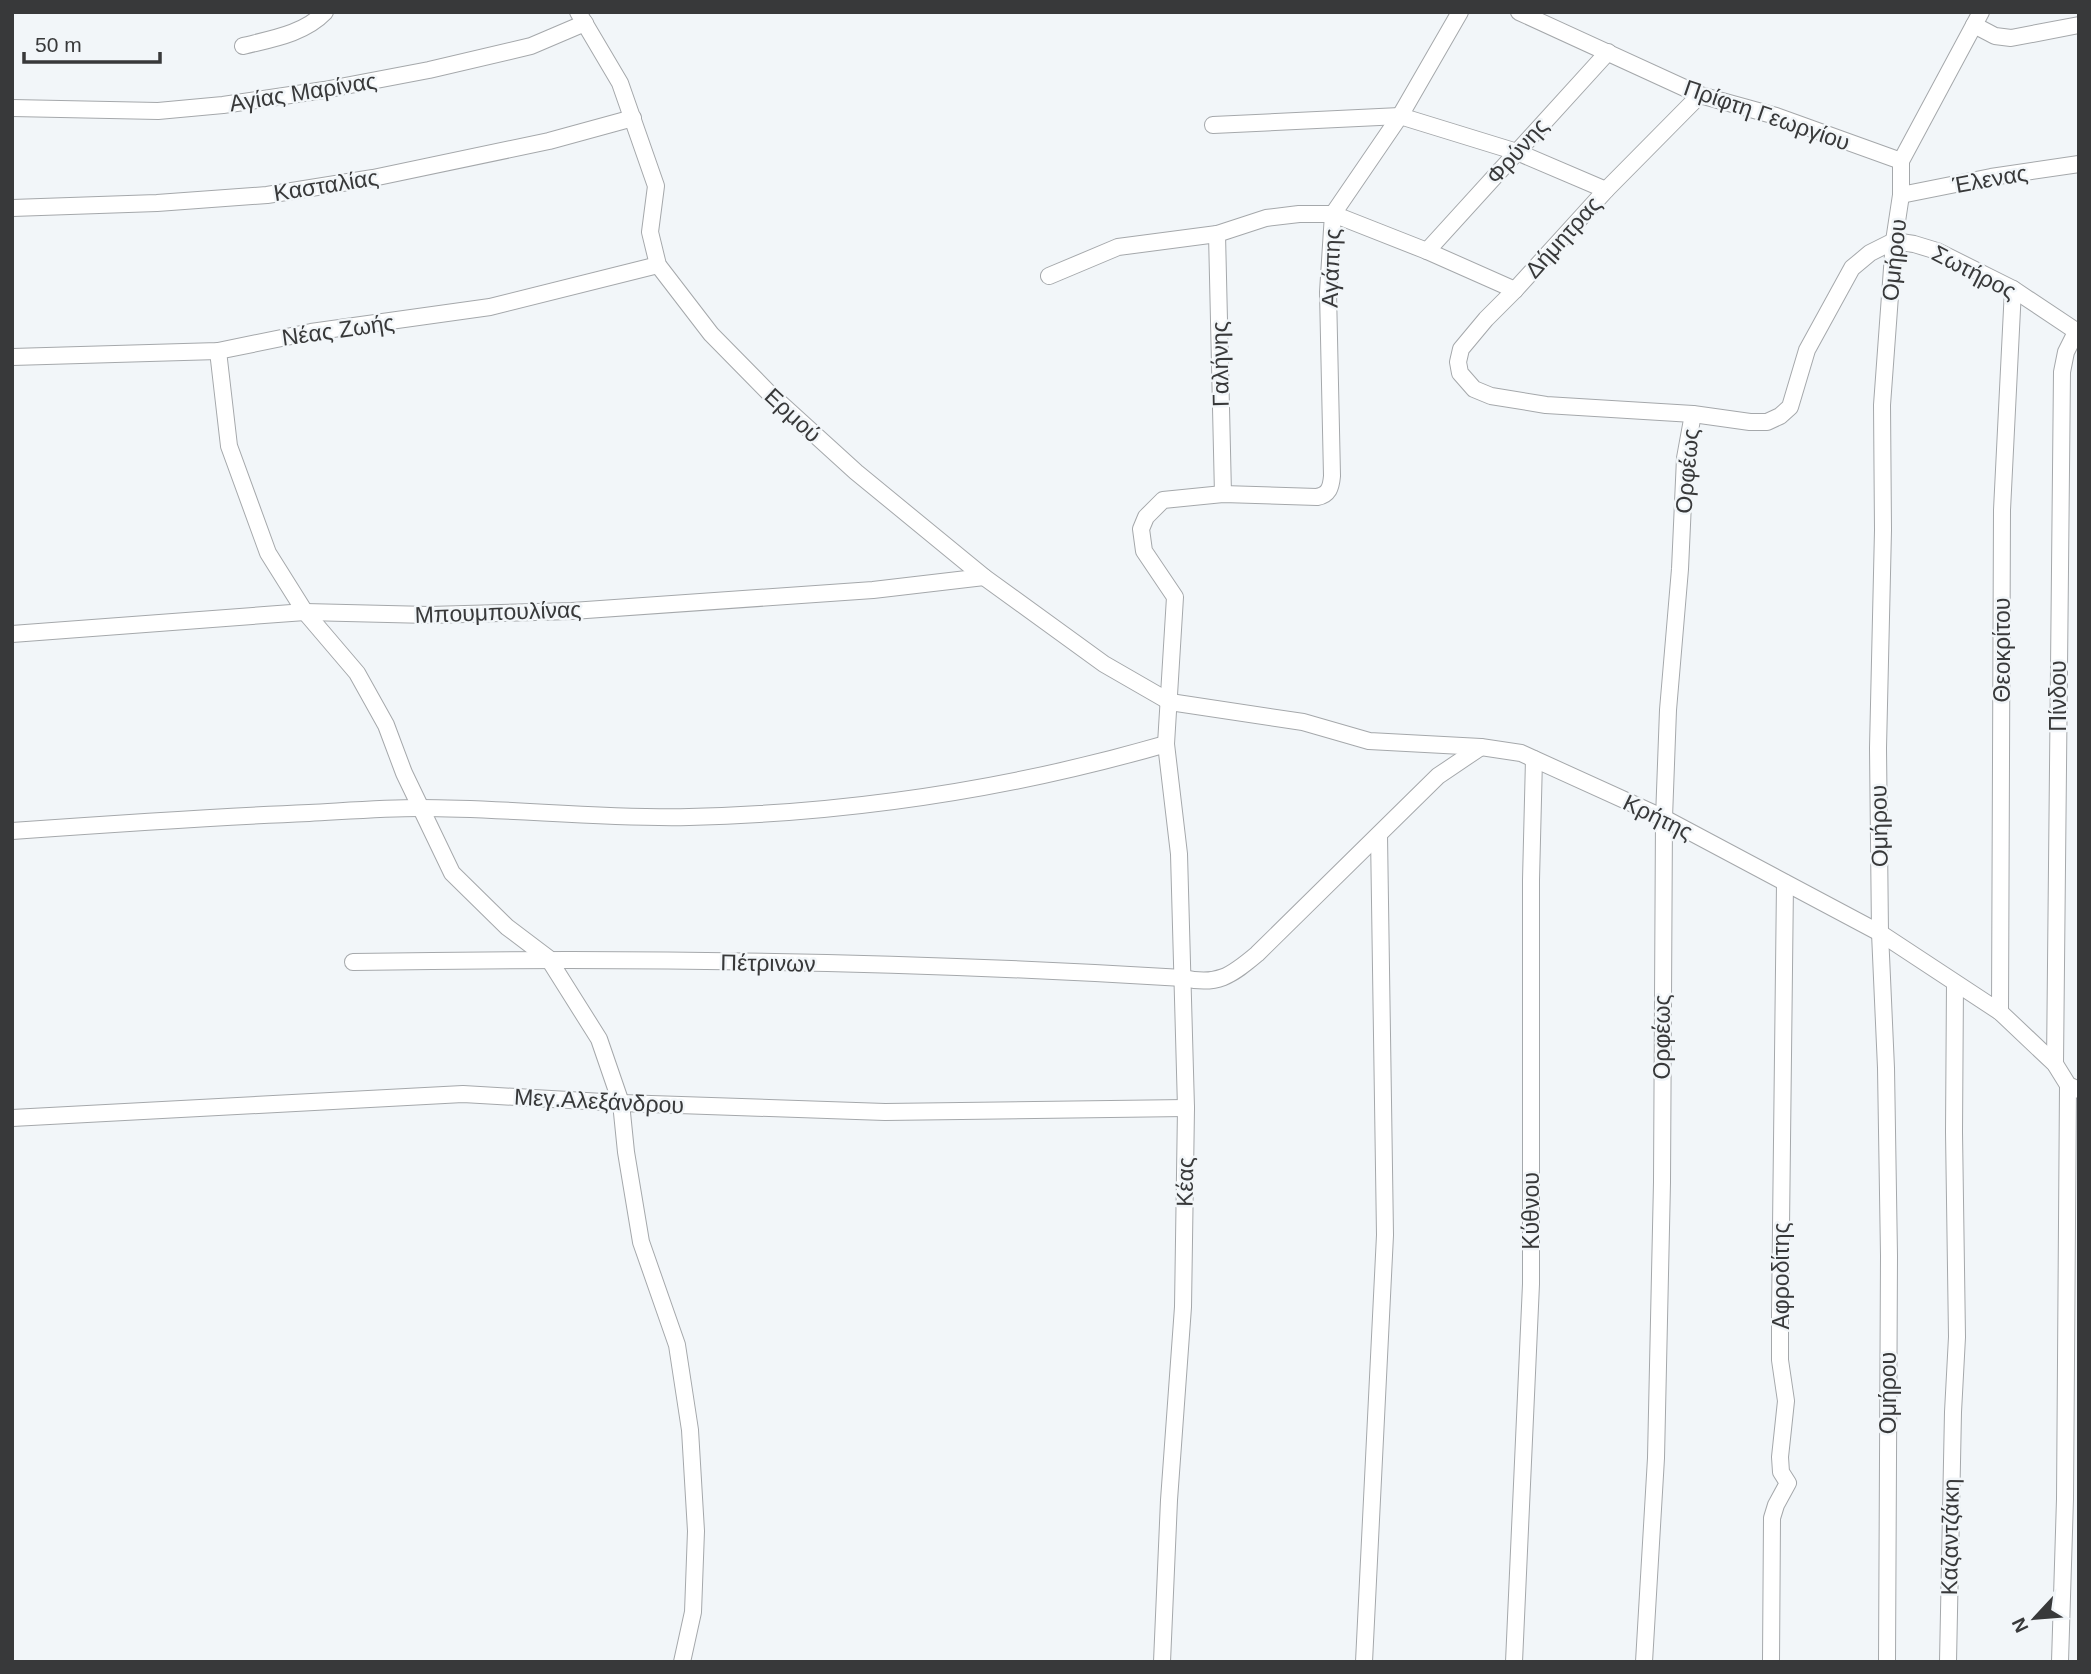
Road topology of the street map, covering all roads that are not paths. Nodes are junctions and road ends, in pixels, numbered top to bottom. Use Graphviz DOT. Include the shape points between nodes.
graph roads {
  1 [pos="325,12"];
  2 [pos="1460,12"];
  3 [pos="1519,12"];
  4 [pos="582,18"];
  5 [pos="1978,19"];
  6 [pos="2079,25"];
  7 [pos="243,46"];
  8 [pos="1608,52"];
  9 [pos="1700,95"];
  10 [pos="12,108"];
  11 [pos="1400,116"];
  12 [pos="633,118"];
  13 [pos="1213,125"];
  14 [pos="1517,152"];
  15 [pos="1901,161"];
  16 [pos="2079,164"];
  17 [pos="1606,190"];
  18 [pos="1901,195"];
  19 [pos="12,208"];
  20 [pos="1333,214"];
  21 [pos="1217,234"];
  22 [pos="1894,242"];
  23 [pos="1427,251"];
  24 [pos="658,265"];
  25 [pos="1049,275"];
  26 [pos="2013,289"];
  27 [pos="1515,290"];
  28 [pos="2077,332"];
  29 [pos="218,351"];
  30 [pos="12,357"];
  31 [pos="1693,414"];
  32 [pos="1332,476"];
  33 [pos="1223,495"];
  34 [pos="984,577"];
  35 [pos="305,612"];
  36 [pos="12,634"];
  37 [pos="1170,702"];
  38 [pos="1166,744"];
  39 [pos="1480,747"];
  40 [pos="1534,759"];
  41 [pos="421,808"];
  42 [pos="1664,818"];
  43 [pos="12,831"];
  44 [pos="1379,835"];
  45 [pos="1785,883"];
  46 [pos="1880,933"];
  47 [pos="548,958"];
  48 [pos="353,962"];
  49 [pos="1183,978"];
  50 [pos="1955,983"];
  51 [pos="2000,1012"];
  52 [pos="2055,1063"];
  53 [pos="2073,1088"];
  54 [pos="621,1103"];
  55 [pos="1186,1108"];
  56 [pos="12,1118"];
  57 [pos="682,1662"];
  58 [pos="1162,1662"];
  59 [pos="1364,1662"];
  60 [pos="1514,1662"];
  61 [pos="1644,1662"];
  62 [pos="1770,1662"];
  63 [pos="1887,1662"];
  64 [pos="1948,1662"];
  65 [pos="2060,1662"];
  1 -- 7 [label="street" via="314,23"];
  2 -- 11 [label="street, Αγάπης"];
  3 -- 8 [label="street, Πρίφτη Γεωργίου"];
  4 -- 10 [label="street, Αγίας Μαρίνας" via="531,46 312,92 158,111"];
  4 -- 12 [label="street, Ερμού" via="620,83"];
  5 -- 6 [label="street" via="1995,36 2011,38"];
  5 -- 15 [label="street, Ομήρου"];
  8 -- 9 [label="street, Πρίφτη Γεωργίου"];
  8 -- 14 [label="street, Φρύνης"];
  9 -- 15 [label="street, Πρίφτη Γεωργίου" via="1776,116"];
  9 -- 17 [label="street, Δήμητρας"];
  11 -- 13 [label="street"];
  11 -- 14 [label="street"];
  11 -- 20 [label="street, Αγάπης"];
  12 -- 19 [label="street, Κασταλίας" via="549,141 267,195"];
  12 -- 24 [label="street, Ερμού" via="656,186 650,232"];
  14 -- 17 [label="street"];
  14 -- 23 [label="street, Φρύνης"];
  15 -- 18 [label="street, Ομήρου"];
  16 -- 18 [label="street, Έλενας"];
  17 -- 27 [label="street, Δήμητρας"];
  18 -- 22 [label="street, Ομήρου"];
  20 -- 21 [label="street" via="1266,218"];
  20 -- 23 [label="street"];
  20 -- 32 [label="street, Αγάπης" via="1328,292"];
  21 -- 25 [label="street" via="1118,247"];
  21 -- 33 [label="street, Γαλήνης"];
  22 -- 26 [label="street, Σωτήρος" via="1937,251"];
  22 -- 31 [label="street" via="1852,268 1807,350 1790,407 1780,416 1750,422"];
  22 -- 46 [label="street, Ομήρου" via="1882,405"];
  23 -- 27 [label="street"];
  24 -- 29 [label="street, Νέας Ζωής" via="490,307 311,332"];
  24 -- 34 [label="street, Ερμού" via="711,334 768,392 856,472"];
  26 -- 28 [label="street, Σωτήρος"];
  26 -- 51 [label="street, Θεοκρίτου" via="2001,510"];
  27 -- 31 [label="street, Δήμητρας" via="1461,349 1460,373 1474,389 1546,405"];
  28 -- 52 [label="street, Πίνδου" via="2062,372"];
  29 -- 30 [label="street, Νέας Ζωής"];
  29 -- 35 [label="street" via="229,446 268,553"];
  31 -- 42 [label="street, Ορφέως" via="1685,458"];
  32 -- 33 [label="street, Κέας" via="1330,489 1323,496"];
  33 -- 37 [label="street, Κέας" via="1163,500 1146,517 1142,529 1144,551 1175,597"];
  34 -- 35 [label="street, Μπουμπουλίνας" via="873,590 572,611"];
  34 -- 37 [label="street, Ερμού" via="1104,664"];
  35 -- 36 [label="street, Μπουμπουλίνας"];
  35 -- 41 [label="street" via="357,673 386,725"];
  37 -- 38 [label="street, Κέας"];
  37 -- 39 [label="street, Κρήτης" via="1303,722 1369,741"];
  38 -- 41 [label="street" via="1004,784 798,811 687,817"];
  38 -- 49 [label="street, Κέας" via="1179,854"];
  39 -- 40 [label="street, Κρήτης"];
  39 -- 44 [label="street, Πέτρινων" via="1438,776"];
  40 -- 42 [label="street, Κρήτης"];
  40 -- 60 [label="street, Κύθνου" via="1531,1284"];
  41 -- 43 [label="street"];
  41 -- 47 [label="street" via="452,873 507,927"];
  42 -- 45 [label="street, Κρήτης"];
  42 -- 61 [label="street, Ορφέως" via="1657,1430"];
  44 -- 49 [label="street, Πέτρινων" via="1237,971 1202,982"];
  44 -- 59 [label="street" via="1385,1235"];
  45 -- 46 [label="street, Κρήτης"];
  45 -- 62 [label="street, Αφροδίτης" via="1780,1337 1786,1401 1780,1457 1788,1483 1772,1518"];
  46 -- 50 [label="street, Κρήτης"];
  46 -- 63 [label="street, Ομήρου" via="1889,1256"];
  47 -- 48 [label="street, Πέτρινων"];
  47 -- 49 [label="street, Πέτρινων" via="1027,968"];
  47 -- 54 [label="street" via="599,1039"];
  49 -- 55 [label="street, Κέας"];
  50 -- 51 [label="street, Κρήτης"];
  50 -- 64 [label="street, Καζαντζάκη" via="1957,1337"];
  51 -- 52 [label="street, Κρήτης"];
  52 -- 53 [label="street, Κρήτης"];
  53 -- 65 [label="street"];
  54 -- 55 [label="street, Μεγ.Αλεξάνδρου" via="885,1112"];
  54 -- 56 [label="street, Μεγ.Αλεξάνδρου" via="463,1094"];
  54 -- 57 [label="street" via="641,1242 677,1345 690,1430 696,1531 693,1612"];
  55 -- 58 [label="street, Κέας" via="1183,1307"];
}
